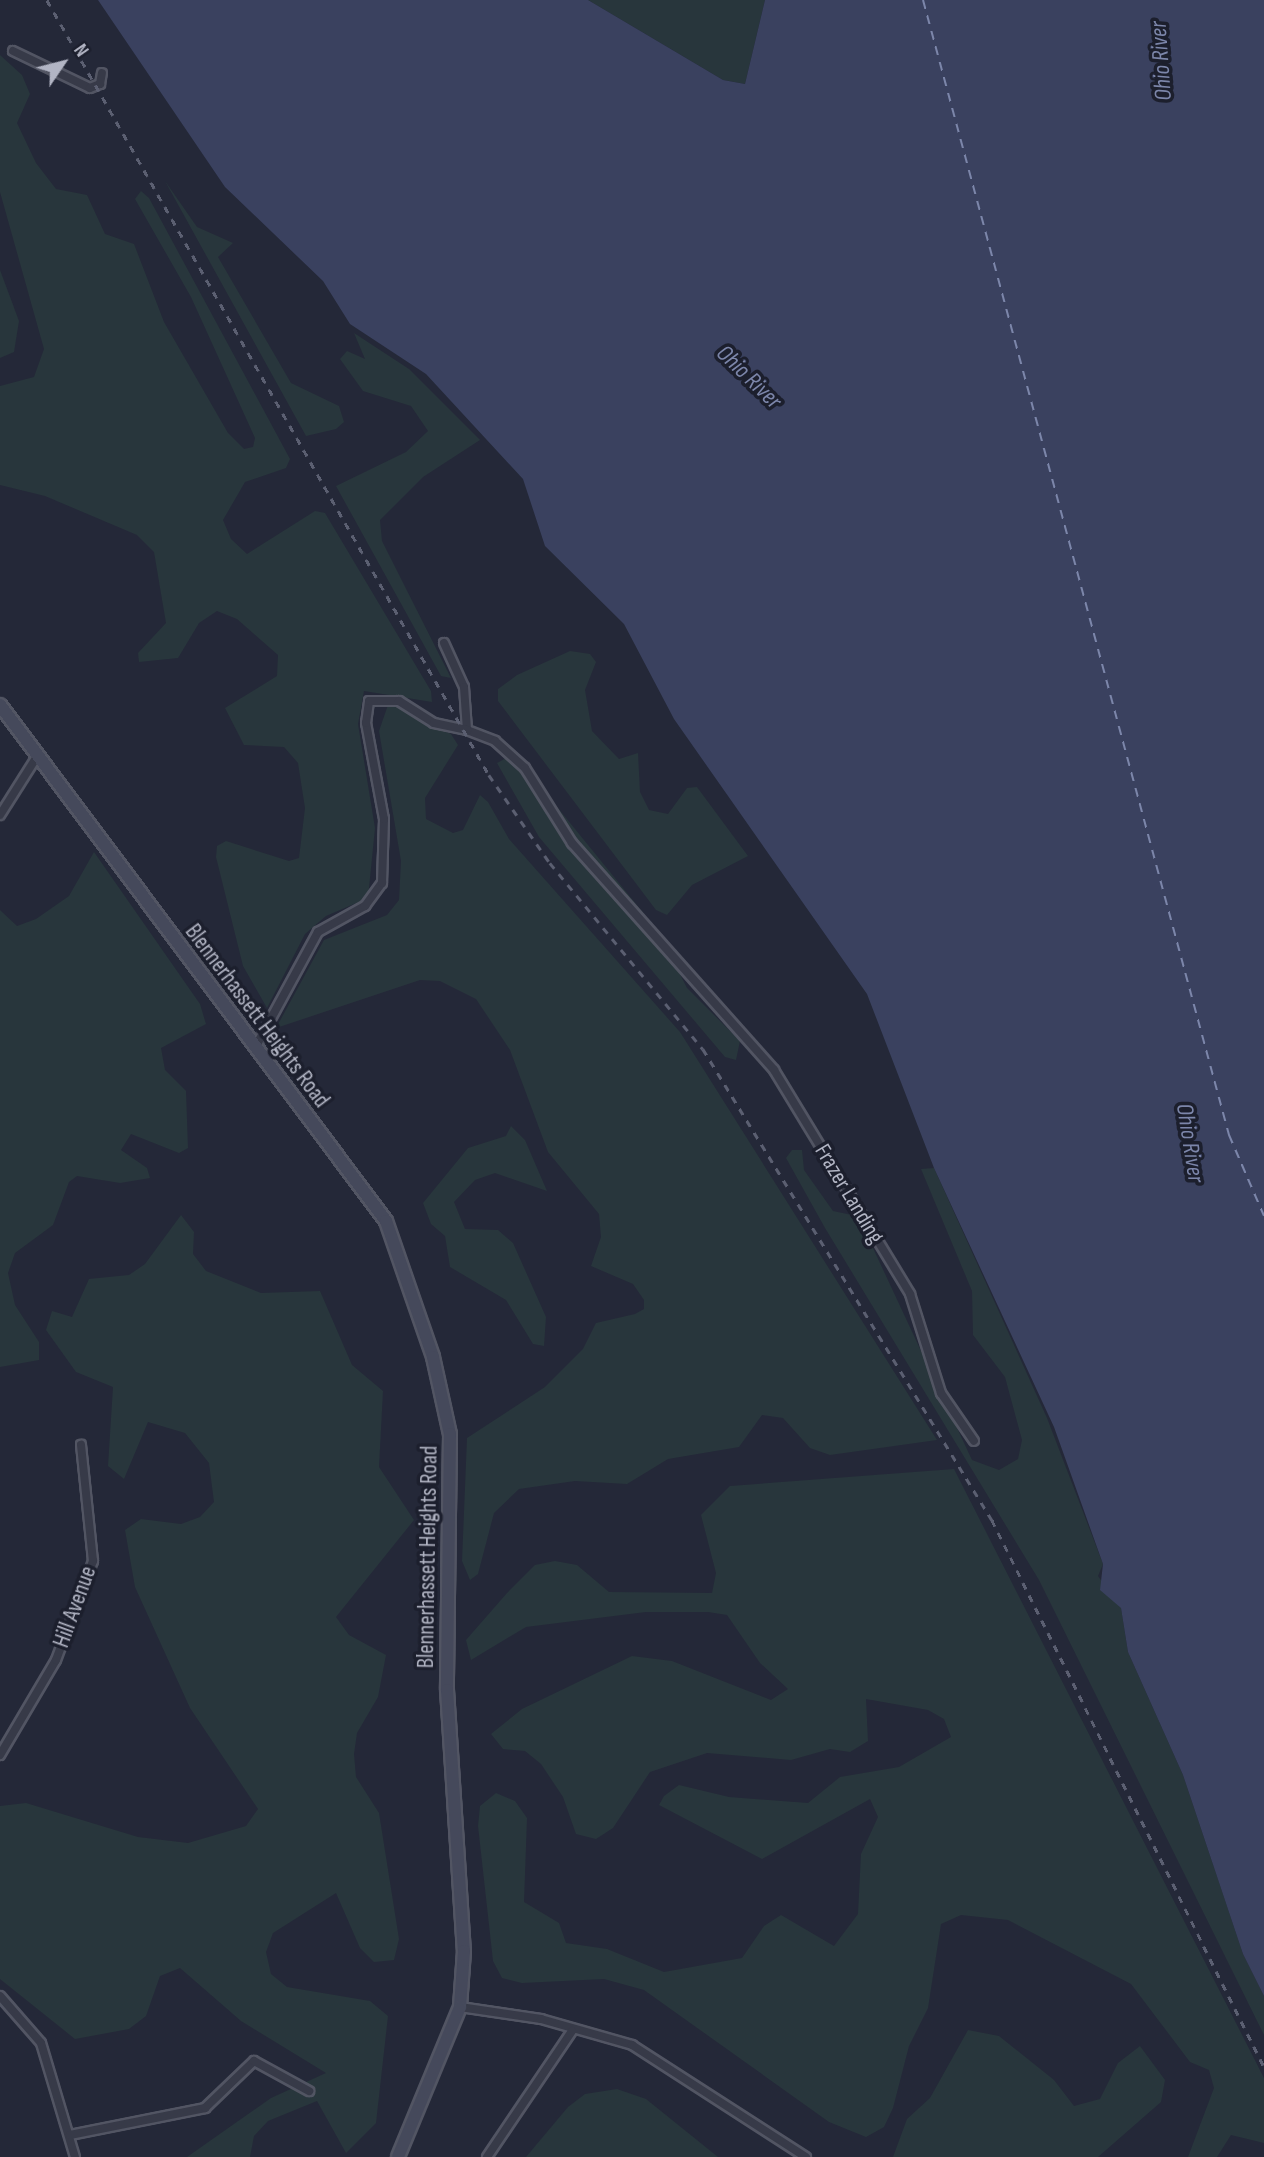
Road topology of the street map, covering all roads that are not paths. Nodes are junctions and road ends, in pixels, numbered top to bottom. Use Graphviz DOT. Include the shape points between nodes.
graph roads {
  1 [pos="13,51"];
  2 [pos="103,73"];
  3 [pos="443,643"];
  4 [pos="0,705"];
  5 [pos="467,730"];
  6 [pos="38,755"];
  7 [pos="0,815"];
  8 [pos="253,1050"];
  9 [pos="974,1441"];
  10 [pos="80,1445"];
  11 [pos="0,1755"];
  12 [pos="0,1996"];
  13 [pos="460,2007"];
  14 [pos="572,2031"];
  15 [pos="309,2091"];
  16 [pos="70,2135"];
  17 [pos="75,2157"];
  18 [pos="398,2157"];
  19 [pos="487,2157"];
  20 [pos="806,2157"];
  1 -- 2 [label="street" via="90,88 100,84"];
  3 -- 5 [label="street" via="464,687"];
  4 -- 6 [label="street, Blennerhassett Heights Road"];
  5 -- 8 [label="street, Frazer Landing" via="434,723 399,701 369,701 366,723 384,819 382,883 365,906 318,932"];
  5 -- 9 [label="street, Frazer Landing" via="495,741 525,768 572,843 774,1070 910,1294 941,1393"];
  6 -- 7 [label="street"];
  6 -- 8 [label="street, Blennerhassett Heights Road"];
  8 -- 13 [label="street, Blennerhassett Heights Road" via="395,1235 445,1399 452,1499 448,1713 464,1888"];
  10 -- 11 [label="street, Hill Avenue" via="93,1561 55,1660"];
  12 -- 16 [label="street" via="41,2043"];
  13 -- 14 [label="street" via="541,2019"];
  13 -- 18 [label="street, Blennerhassett Heights Road"];
  14 -- 19 [label="street"];
  14 -- 20 [label="street" via="641,2051"];
  15 -- 16 [label="street" via="254,2061 205,2108"];
  16 -- 17 [label="street"];
}
